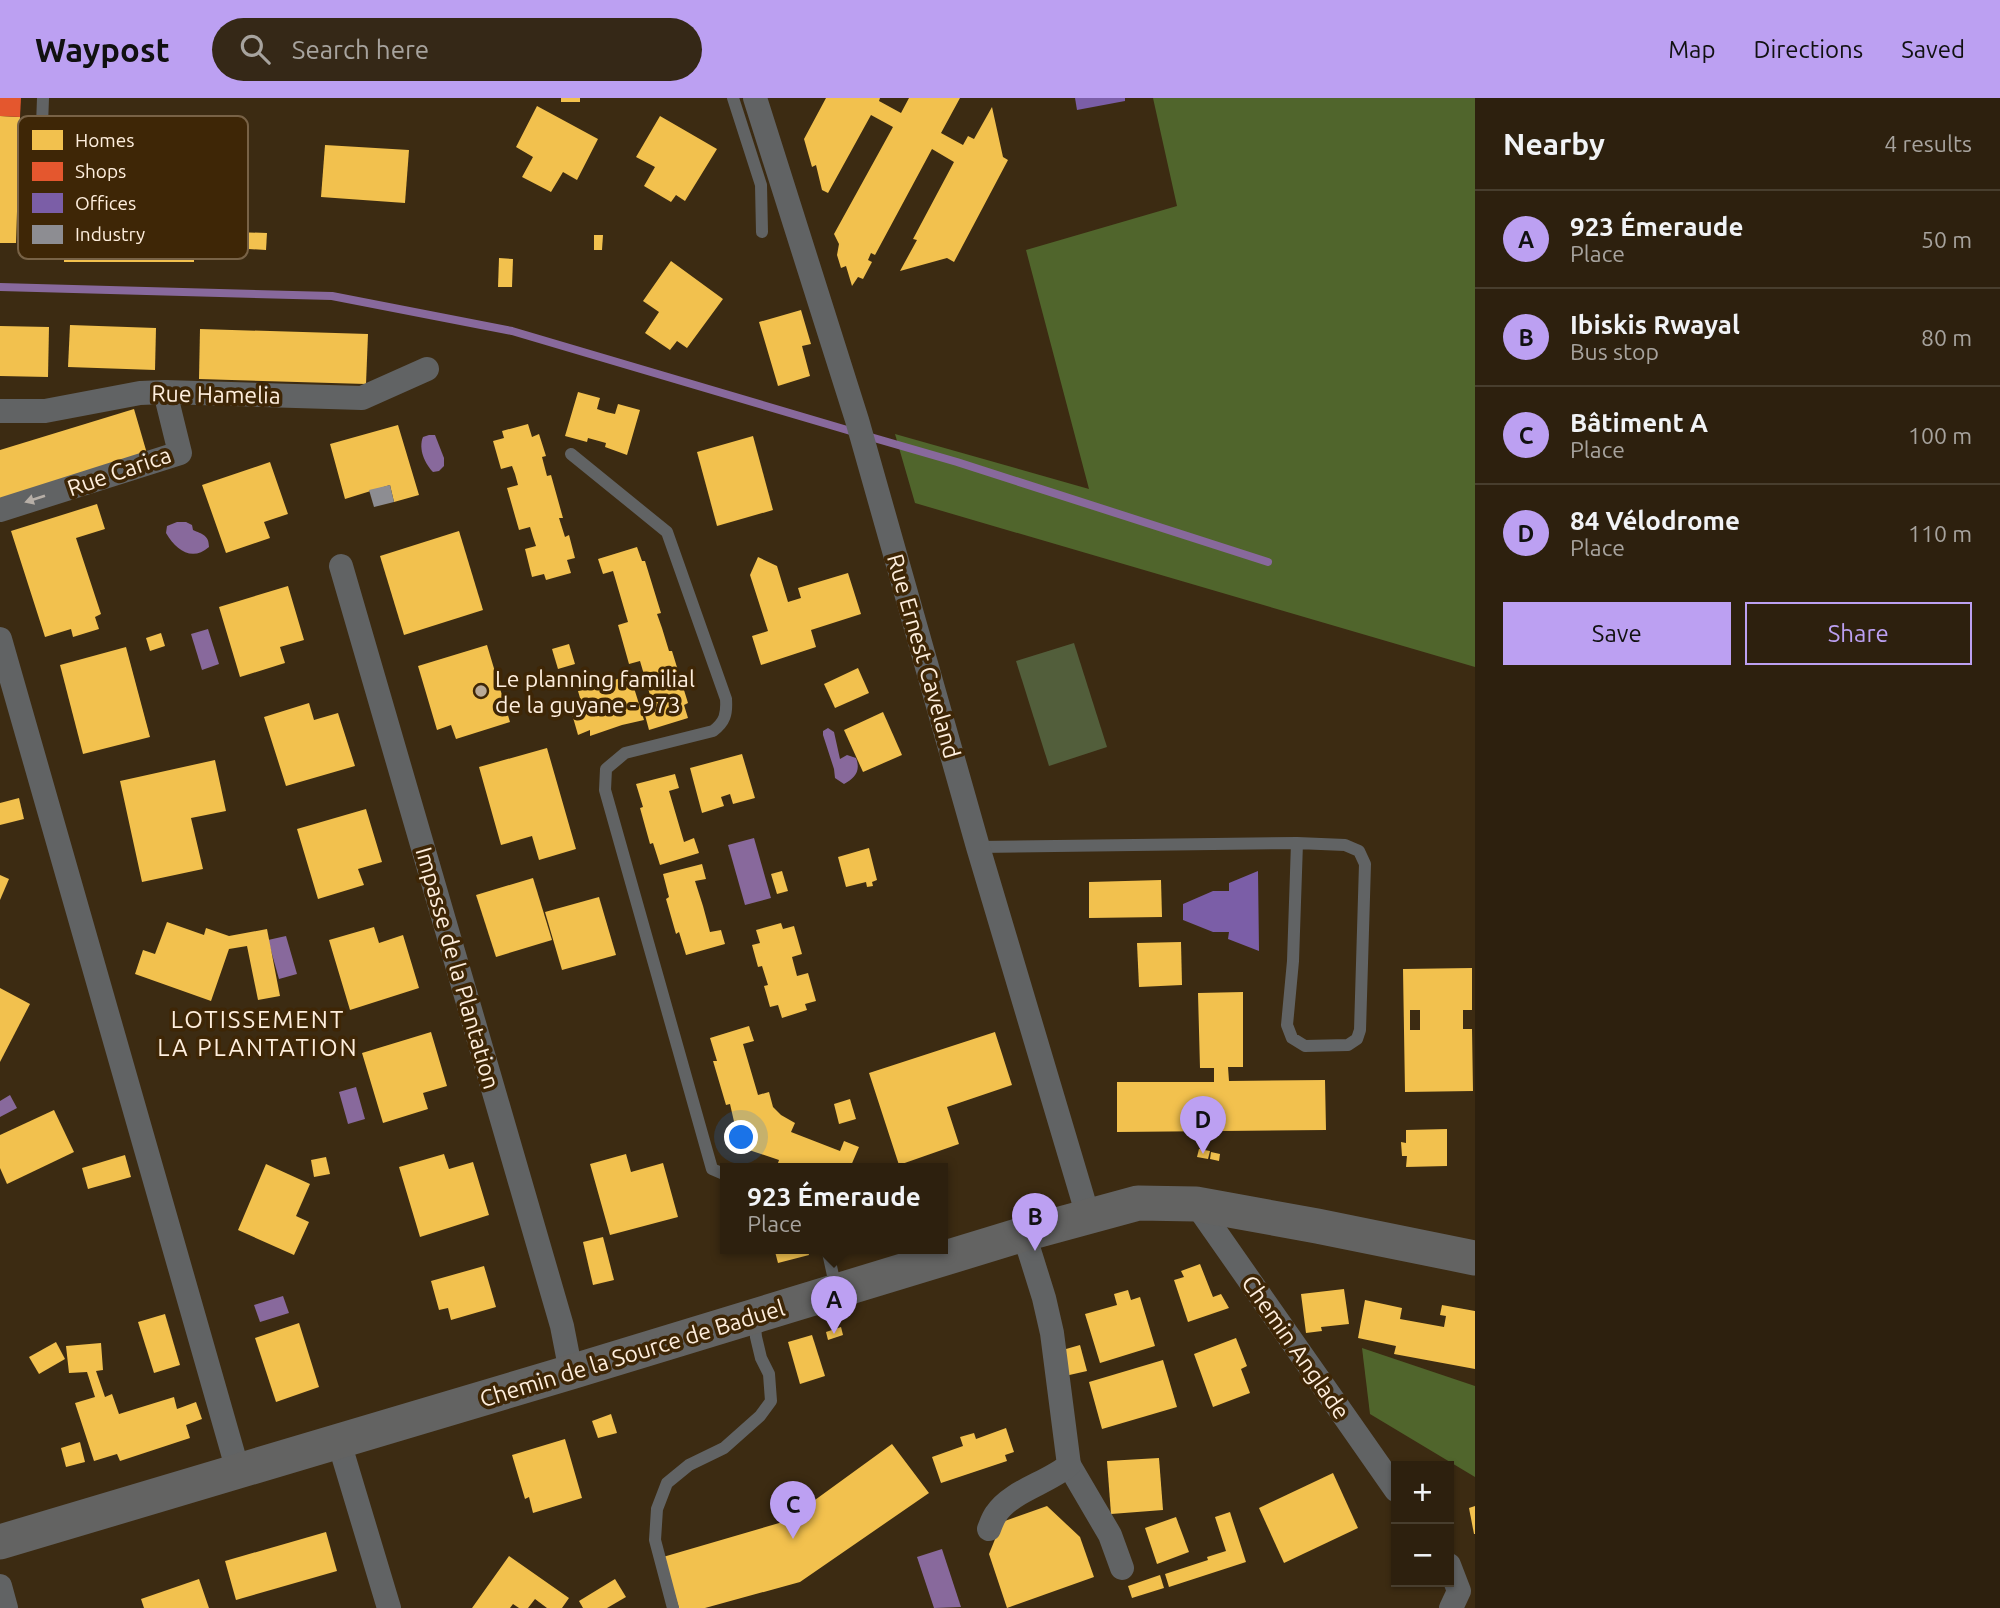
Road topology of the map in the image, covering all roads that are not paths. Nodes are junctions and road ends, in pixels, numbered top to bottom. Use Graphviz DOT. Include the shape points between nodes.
graph roads {
  1 [pos="43,98"];
  2 [pos="733,98"];
  3 [pos="755,98"];
  4 [pos="42,116"];
  5 [pos="762,232"];
  6 [pos="427,369"];
  7 [pos="165,392"];
  8 [pos="0,411"];
  9 [pos="571,454"];
  10 [pos="0,510"];
  11 [pos="341,566"];
  12 [pos="0,639"];
  13 [pos="1297,843"];
  14 [pos="978,847"];
  15 [pos="720,1172"];
  16 [pos="1196,1204"];
  17 [pos="1088,1216"];
  18 [pos="1024,1234"];
  19 [pos="828,1254"];
  20 [pos="1475,1258"];
  21 [pos="837,1292"];
  22 [pos="753,1316"];
  23 [pos="571,1372"];
  24 [pos="339,1442"];
  25 [pos="1069,1465"];
  26 [pos="238,1471"];
  27 [pos="1391,1483"];
  28 [pos="989,1529"];
  29 [pos="0,1542"];
  30 [pos="1122,1568"];
  31 [pos="1454,1578"];
  32 [pos="0,1586"];
  33 [pos="6,1608"];
  34 [pos="389,1608"];
  35 [pos="673,1608"];
  36 [pos="1451,1608"];
  1 -- 4 [label="lane"];
  2 -- 5 [label="lane" via="761,185"];
  3 -- 14 [label="street, Rue Ernest Caveland" via="868,456"];
  6 -- 7 [label="street, Rue Hamelia" via="362,398"];
  7 -- 8 [label="street, Rue Hamelia" via="46,411"];
  7 -- 10 [label="street, Rue Carica, one-way" via="180,453"];
  9 -- 15 [label="lane" via="667,532 726,699 722,724 625,753 606,769 605,790 712,1169"];
  11 -- 23 [label="street, Impasse de la Plantation" via="562,1326"];
  12 -- 26 [label="street"];
  13 -- 13 [label="lane" via="1345,845 1359,851 1365,864 1360,1030 1357,1040 1348,1045 1305,1046 1292,1038 1287,1025"];
  13 -- 14 [label="lane"];
  14 -- 17 [label="street, Rue Ernest Caveland"];
  16 -- 17 [label="street, Chemin de la Source de Baduel" via="1138,1203"];
  16 -- 20 [label="street, Chemin de la Source de Baduel"];
  16 -- 27 [label="street, Chemin Anglade"];
  17 -- 18 [label="street, Chemin de la Source de Baduel"];
  18 -- 21 [label="street, Chemin de la Source de Baduel"];
  18 -- 25 [label="street" via="1052,1333"];
  19 -- 21 [label="lane"];
  21 -- 22 [label="street, Chemin de la Source de Baduel"];
  22 -- 23 [label="street, Chemin de la Source de Baduel"];
  22 -- 35 [label="lane" via="758,1348 769,1374 771,1401 724,1448 689,1465 667,1483 657,1509 655,1540"];
  23 -- 24 [label="street, Chemin de la Source de Baduel"];
  24 -- 26 [label="street, Chemin de la Source de Baduel"];
  24 -- 34 [label="street"];
  25 -- 28 [label="street" via="1004,1504"];
  25 -- 30 [label="street" via="1110,1535"];
  26 -- 29 [label="street, Chemin de la Source de Baduel"];
  31 -- 36 [label="street" via="1459,1591"];
  32 -- 33 [label="street"];
}
